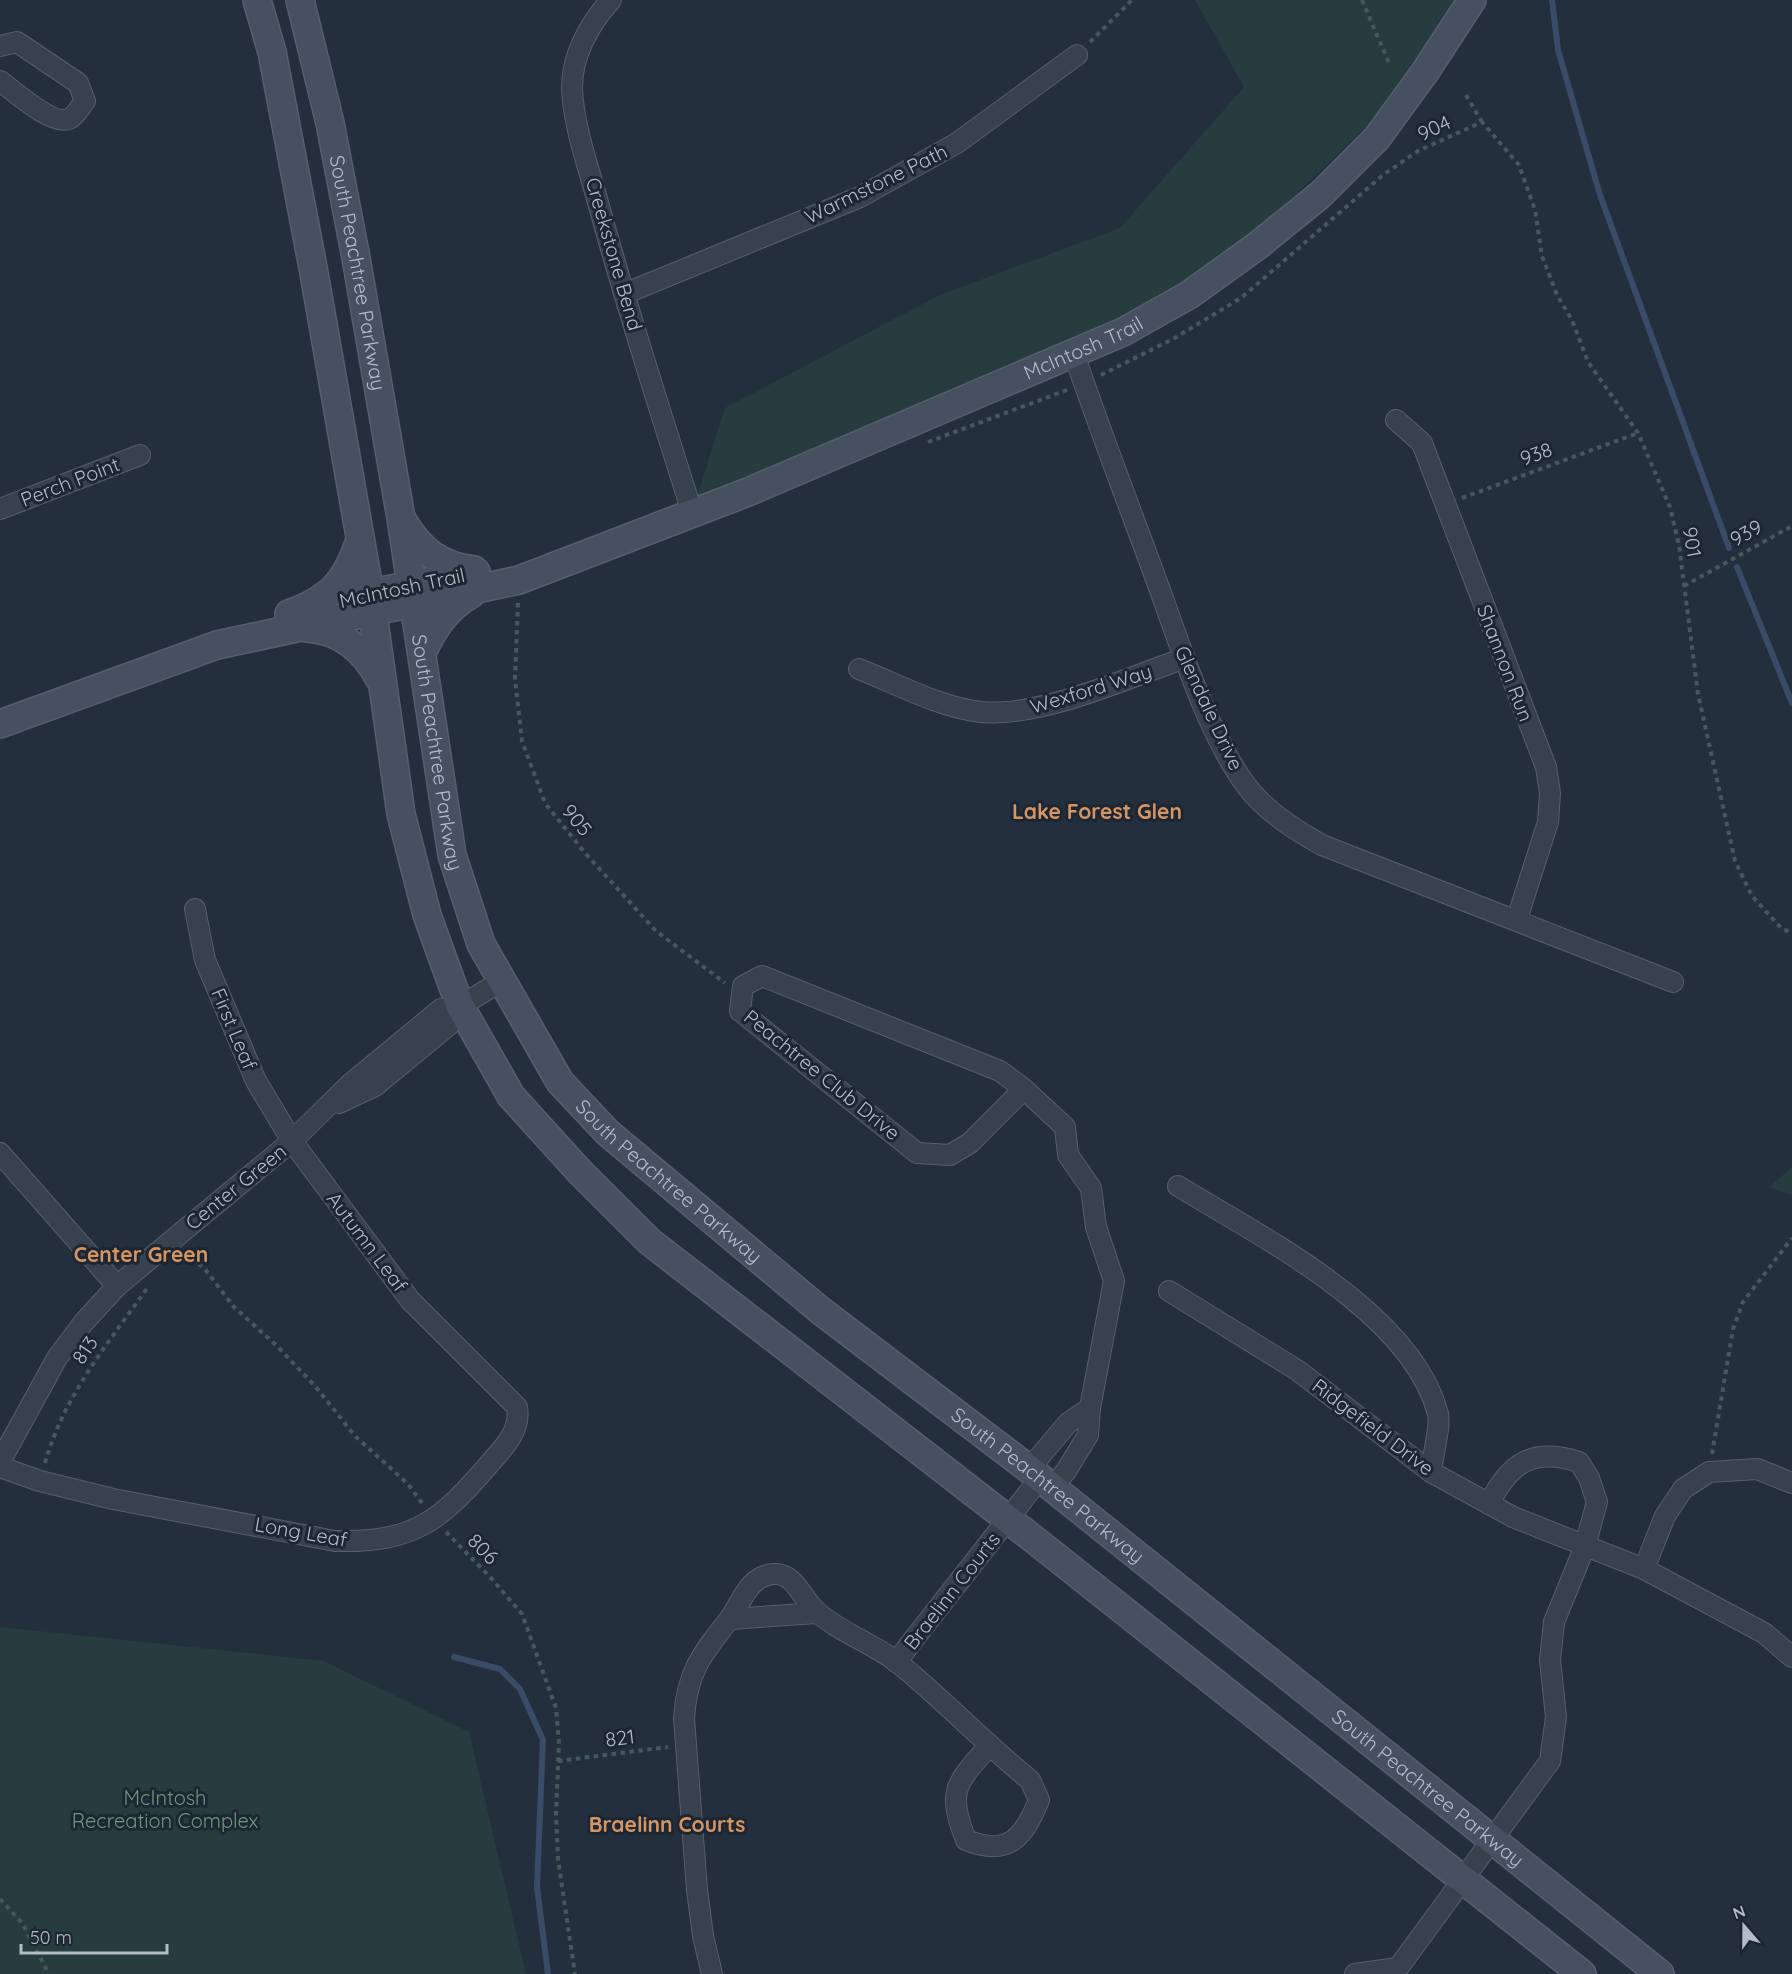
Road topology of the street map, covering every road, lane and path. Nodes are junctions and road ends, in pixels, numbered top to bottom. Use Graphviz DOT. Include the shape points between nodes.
graph roads {
  1 [pos="257,0"];
  2 [pos="300,0"];
  3 [pos="611,0"];
  4 [pos="1132,0"];
  5 [pos="1362,0"];
  6 [pos="1472,0"];
  7 [pos="0,46"];
  8 [pos="1077,55"];
  9 [pos="1389,63"];
  10 [pos="0,81"];
  11 [pos="1466,94"];
  12 [pos="1482,122"];
  13 [pos="1519,165"];
  14 [pos="1355,200"];
  15 [pos="624,294"];
  16 [pos="1074,354"];
  17 [pos="1396,420"];
  18 [pos="1638,433"];
  19 [pos="140,455"];
  20 [pos="1444,504"];
  21 [pos="0,509"];
  22 [pos="692,512"];
  23 [pos="401,518"];
  24 [pos="1792,526"];
  25 [pos="360,540"];
  26 [pos="479,581"];
  27 [pos="1684,586"];
  28 [pos="413,593"];
  29 [pos="518,596"];
  30 [pos="371,602"];
  31 [pos="290,620"];
  32 [pos="422,653"];
  33 [pos="1185,658"];
  34 [pos="859,669"];
  35 [pos="382,685"];
  36 [pos="0,724"];
  37 [pos="195,909"];
  38 [pos="1517,919"];
  39 [pos="1792,933"];
  40 [pos="500,982"];
  41 [pos="1672,982"];
  42 [pos="739,999"];
  43 [pos="460,1006"];
  44 [pos="1024,1089"];
  45 [pos="292,1142"];
  46 [pos="0,1153"];
  47 [pos="1178,1186"];
  48 [pos="1792,1238"];
  49 [pos="171,1240"];
  50 [pos="153,1280"];
  51 [pos="117,1286"];
  52 [pos="1169,1291"];
  53 [pos="449,1338"];
  54 [pos="1090,1408"];
  55 [pos="0,1461"];
  56 [pos="0,1467"];
  57 [pos="1709,1472"];
  58 [pos="1431,1473"];
  59 [pos="1040,1478"];
  60 [pos="40,1481"];
  61 [pos="1792,1484"];
  62 [pos="1489,1504"];
  63 [pos="434,1520"];
  64 [pos="1008,1520"];
  65 [pos="1585,1546"];
  66 [pos="1644,1569"];
  67 [pos="817,1612"];
  68 [pos="730,1619"];
  69 [pos="1792,1657"];
  70 [pos="896,1662"];
  71 [pos="686,1745"];
  72 [pos="989,1746"];
  73 [pos="558,1761"];
  74 [pos="1497,1830"];
  75 [pos="1455,1890"];
  76 [pos="0,1899"];
  77 [pos="1399,1971"];
  78 [pos="49,1974"];
  79 [pos="575,1974"];
  80 [pos="711,1974"];
  81 [pos="1355,1974"];
  82 [pos="1582,1974"];
  83 [pos="1660,1974"];
  1 -- 25 [label="main road" via="272,52"];
  2 -- 23 [label="main road, South Peachtree Parkway" via="330,123"];
  3 -- 15 [label="street, Creekstone Bend" via="585,38 574,64 572,91"];
  4 -- 8 [label="path"];
  5 -- 9 [label="path"];
  6 -- 16 [label="main road, McIntosh Trail" via="1377,138 1320,195 1189,295"];
  7 -- 10 [label="street" via="17,42 78,82 85,102 70,118 62,120 47,115"];
  8 -- 15 [label="street, Warmstone Path" via="957,143 860,197"];
  11 -- 12 [label="path"];
  12 -- 13 [label="path, 904"];
  12 -- 14 [label="path, 904" via="1418,151"];
  13 -- 18 [label="path, 901" via="1535,210 1542,256 1557,295 1572,320 1588,362"];
  15 -- 22 [label="street, Creekstone Bend"];
  16 -- 22 [label="main road, McIntosh Trail"];
  16 -- 33 [label="street, Glendale Drive"];
  17 -- 20 [label="street, Shannon Run" via="1422,443"];
  18 -- 20 [label="path, 938"];
  18 -- 27 [label="path, 901" via="1670,507"];
  19 -- 21 [label="street, Perch Point"];
  20 -- 38 [label="street, Shannon Run" via="1546,767 1550,793 1548,822"];
  22 -- 26 [label="main road, McIntosh Trail" via="592,549"];
  23 -- 26 [label="main road" via="414,540 433,557"];
  23 -- 28 [label="main road, South Peachtree Parkway"];
  24 -- 27 [label="path, 939"];
  25 -- 30 [label="main road"];
  25 -- 31 [label="main road" via="352,566 336,588"];
  26 -- 28 [label="main road, McIntosh Trail"];
  26 -- 32 [label="main road" via="434,627"];
  27 -- 39 [label="path, 901" via="1698,694 1735,861 1752,896 1781,928"];
  28 -- 30 [label="main road, McIntosh Trail"];
  28 -- 32 [label="main road, South Peachtree Parkway"];
  29 -- 42 [label="path, 905" via="515,679 522,741 545,803 656,931 718,975"];
  30 -- 31 [label="main road, McIntosh Trail"];
  30 -- 35 [label="main road"];
  31 -- 35 [label="main road" via="347,639 369,659"];
  31 -- 36 [label="main road, McIntosh Trail"];
  32 -- 40 [label="main road, South Peachtree Parkway" via="452,855 481,944"];
  33 -- 34 [label="street, Wexford Way" via="1038,709 1009,712 980,712 948,704"];
  33 -- 38 [label="street, Glendale Drive" via="1236,770 1274,814 1322,845"];
  35 -- 43 [label="main road" via="401,814 427,915"];
  37 -- 45 [label="street, First Leaf" via="205,960 256,1081"];
  38 -- 41 [label="street, Glendale Drive"];
  40 -- 43 [label="street"];
  40 -- 59 [label="main road, South Peachtree Parkway" via="560,1082 608,1133 820,1311"];
  42 -- 44 [label="street, Peachtree Club Drive" via="743,986 762,976 1000,1071"];
  42 -- 44 [label="street, Peachtree Club Drive" via="740,1011 917,1153 950,1155 970,1143"];
  43 -- 45 [label="street, Center Green" via="449,1025 375,1086 323,1111"];
  43 -- 64 [label="main road" via="511,1096 650,1241"];
  44 -- 54 [label="street, Peachtree Club Drive" via="1065,1126 1068,1155 1091,1188 1096,1227 1114,1281"];
  45 -- 49 [label="street, Center Green"];
  45 -- 53 [label="street, Autumn Leaf" via="410,1300"];
  46 -- 51 [label="street"];
  47 -- 58 [label="street" via="1323,1275 1393,1335 1429,1387 1439,1417"];
  48 -- 57 [label="path" via="1743,1302 1733,1329"];
  49 -- 51 [label="street, Center Green"];
  49 -- 63 [label="path, 806" via="205,1269 234,1308 292,1362 355,1436 408,1484"];
  50 -- 60 [label="path, 813" via="70,1401 51,1440"];
  51 -- 55 [label="street, Center Green" via="57,1358"];
  52 -- 58 [label="street, Ridgefield Drive" via="1297,1370"];
  53 -- 63 [label="street, Long Leaf" via="517,1407 519,1419 498,1453"];
  54 -- 59 [label="street" via="1068,1423"];
  54 -- 59 [label="street, Peachtree Club Drive" via="1088,1435 1066,1471"];
  56 -- 60 [label="street, Long Leaf"];
  57 -- 61 [label="street" via="1757,1469"];
  57 -- 66 [label="street" via="1683,1489 1665,1516"];
  58 -- 62 [label="street, Ridgefield Drive"];
  59 -- 64 [label="street, Braelinn Courts"];
  59 -- 74 [label="main road, South Peachtree Parkway"];
  60 -- 63 [label="street, Long Leaf" via="113,1499 335,1541 369,1542"];
  62 -- 65 [label="street, Ridgefield Drive"];
  62 -- 65 [label="street" via="1499,1483 1518,1465 1557,1455 1579,1462 1597,1502"];
  63 -- 73 [label="path, 806" via="522,1614 556,1708"];
  64 -- 70 [label="street, Braelinn Courts"];
  64 -- 75 [label="main road"];
  65 -- 66 [label="street, Ridgefield Drive"];
  65 -- 74 [label="street" via="1554,1622 1550,1660 1556,1717 1550,1761"];
  66 -- 69 [label="street, Ridgefield Drive" via="1764,1633"];
  67 -- 68 [label="street"];
  67 -- 68 [label="street, Braelinn Courts" via="794,1582 775,1574 748,1587"];
  67 -- 70 [label="street, Braelinn Courts"];
  68 -- 71 [label="street, Braelinn Courts" via="711,1641 686,1691"];
  70 -- 72 [label="street, Braelinn Courts"];
  71 -- 73 [label="path, 821"];
  71 -- 80 [label="street, Braelinn Courts" via="697,1890"];
  72 -- 72 [label="street, Braelinn Courts" via="1030,1780 1039,1800 1028,1826 1007,1845 986,1848 966,1840 956,1813 956,1788"];
  73 -- 79 [label="path, 806" via="558,1859"];
  74 -- 75 [label="street"];
  74 -- 83 [label="main road, South Peachtree Parkway"];
  75 -- 77 [label="street"];
  75 -- 82 [label="main road"];
  76 -- 78 [label="path" via="22,1923"];
  77 -- 81 [label="street"];
}
